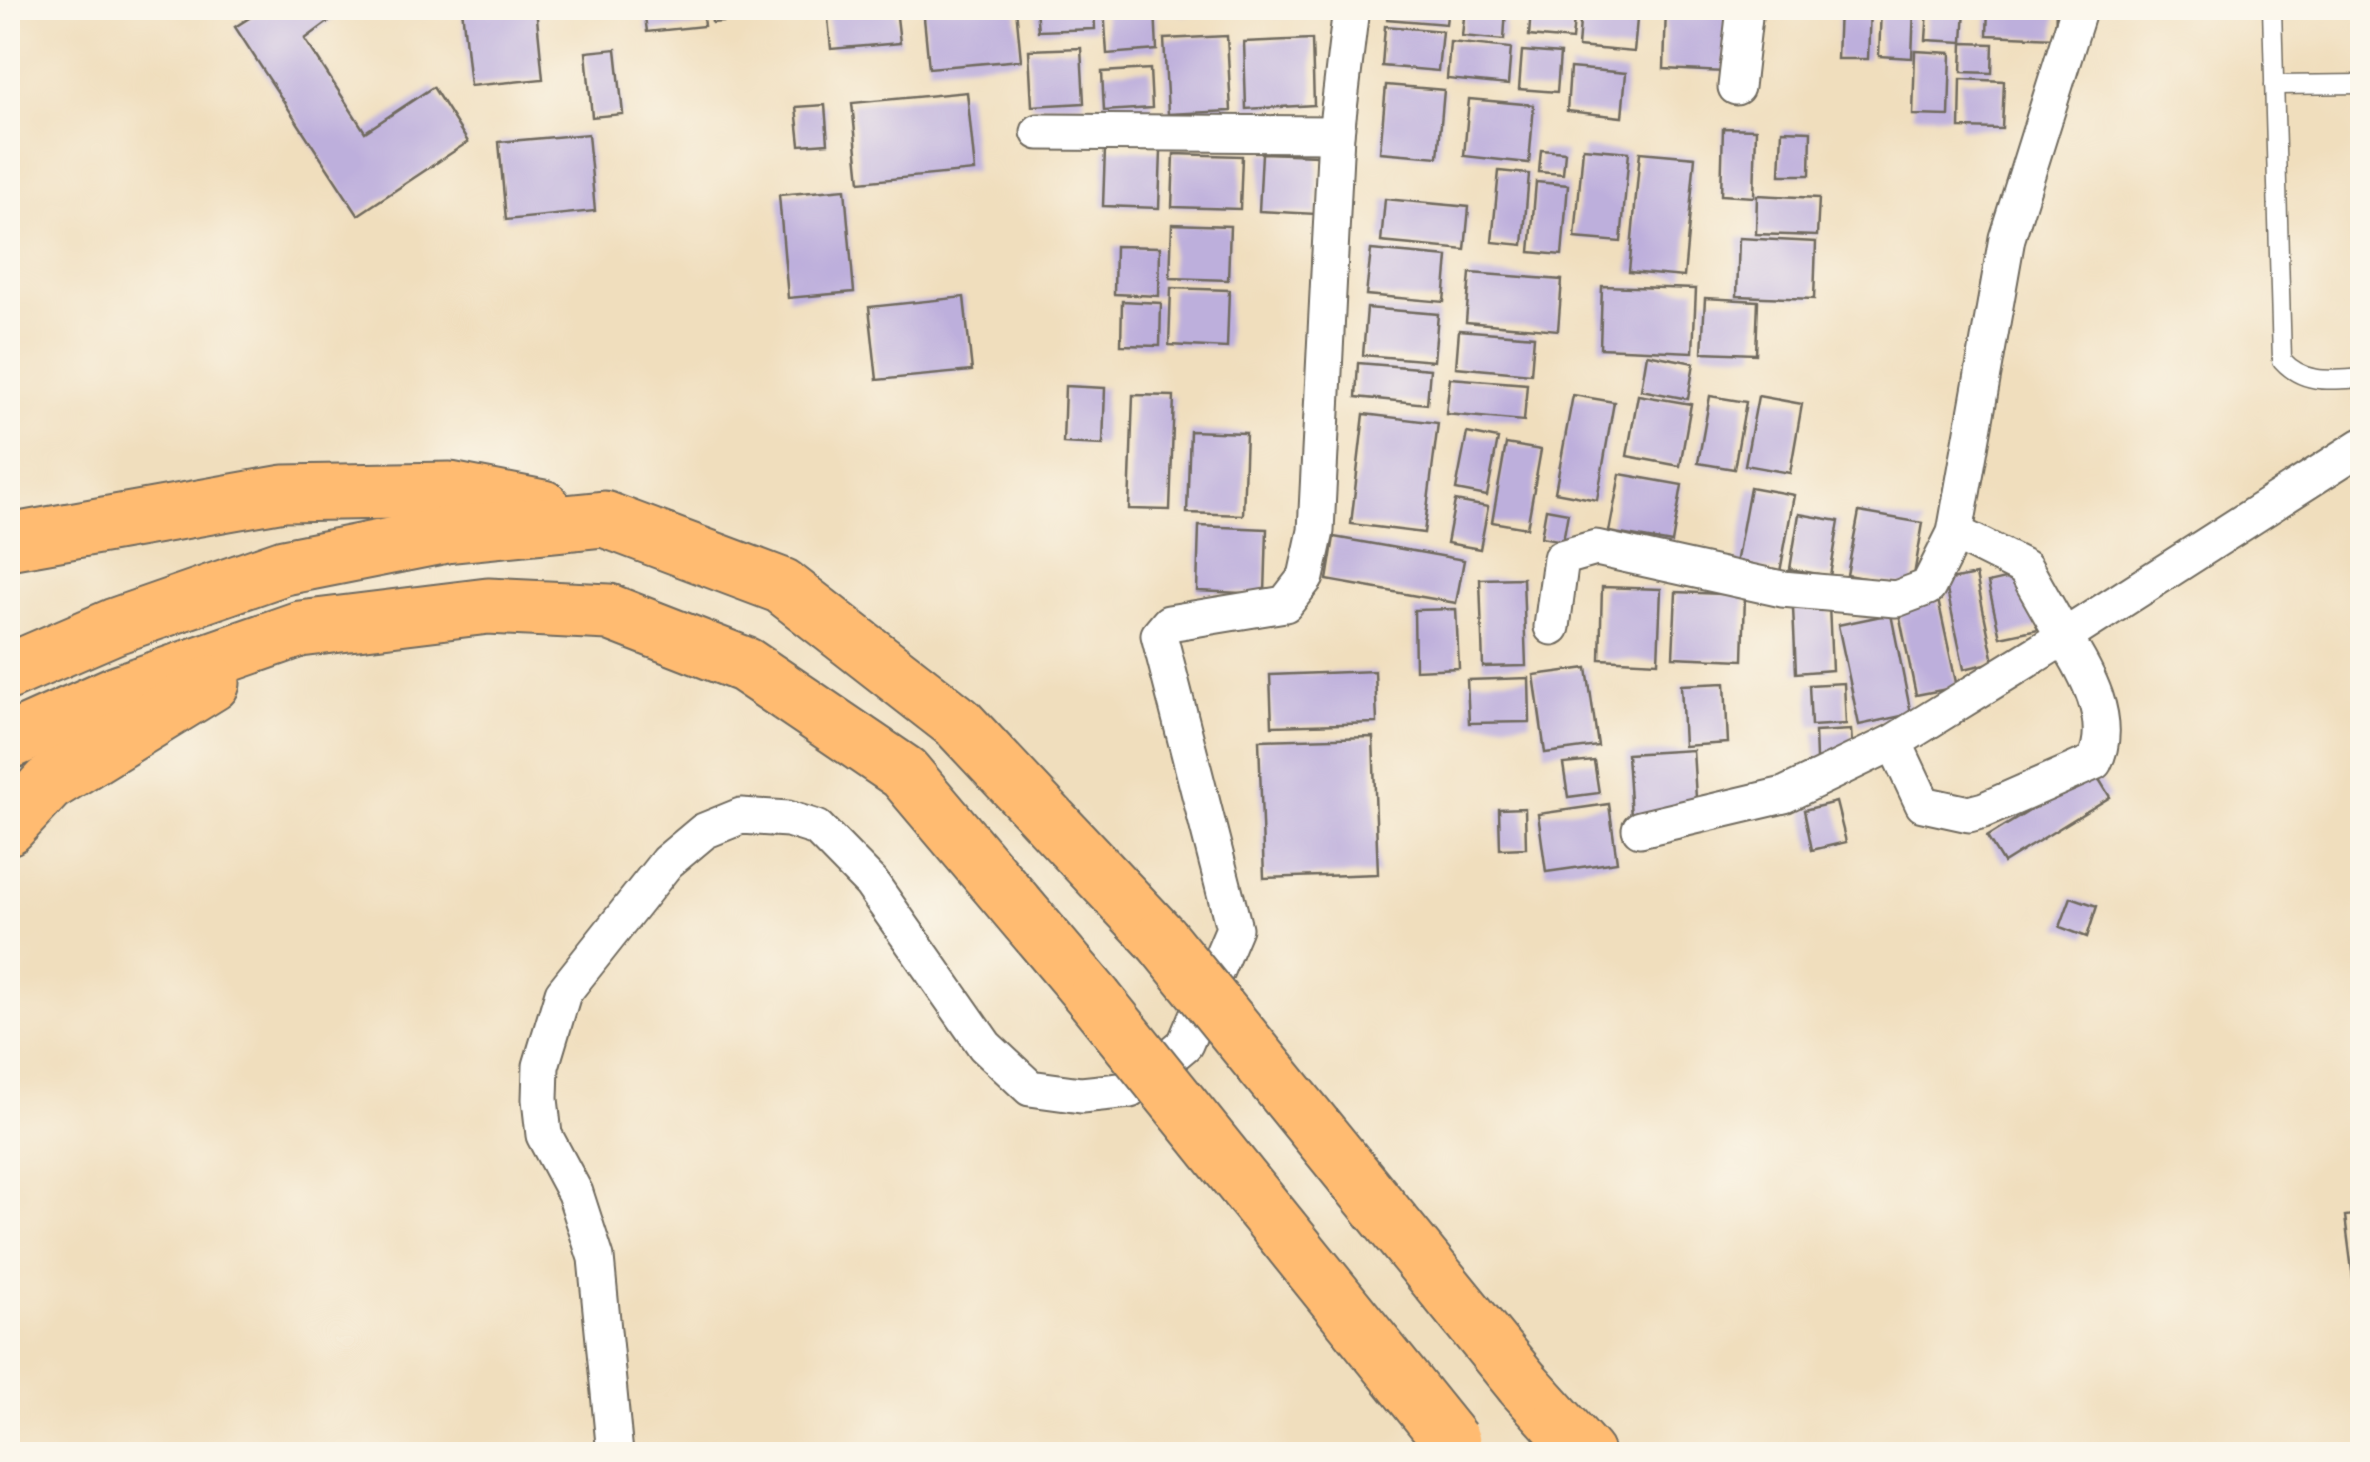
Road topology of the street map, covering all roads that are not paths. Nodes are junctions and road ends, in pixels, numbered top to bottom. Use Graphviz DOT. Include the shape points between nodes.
graph roads {
  1 [pos="1351,8"];
  2 [pos="1744,8"];
  3 [pos="2079,8"];
  4 [pos="2272,8"];
  5 [pos="2362,84"];
  6 [pos="2274,85"];
  7 [pos="1736,87"];
  8 [pos="1040,132"];
  9 [pos="1336,134"];
  10 [pos="2362,378"];
  11 [pos="2362,446"];
  12 [pos="604,519"];
  13 [pos="1955,533"];
  14 [pos="8,542"];
  15 [pos="1552,627"];
  16 [pos="300,629"];
  17 [pos="2064,637"];
  18 [pos="8,672"];
  19 [pos="8,742"];
  20 [pos="1894,742"];
  21 [pos="8,827"];
  22 [pos="1640,829"];
  23 [pos="1457,1448"];
  24 [pos="615,1454"];
  25 [pos="1586,1454"];
  1 -- 9 [label="street"];
  2 -- 7 [label="street"];
  3 -- 13 [label="street" via="2007,238"];
  4 -- 6 [label="lane"];
  5 -- 6 [label="lane"];
  6 -- 10 [label="lane" via="2282,360 2319,381"];
  8 -- 9 [label="street"];
  9 -- 24 [label="street" via="1316,531 1306,577 1285,604 1169,623 1159,635 1234,928 1185,1044 1130,1090 1081,1095 1030,1088 986,1046 870,882 817,828 740,816 704,831 667,862 563,993 541,1066 544,1134 576,1193 596,1258"];
  11 -- 17 [label="street"];
  12 -- 14 [label="highway" via="450,490 284,493"];
  12 -- 18 [label="highway" via="446,534 284,566"];
  12 -- 25 [label="highway, bridge" via="782,586 958,723 1161,938"];
  13 -- 15 [label="street" via="1928,586 1896,600 1782,588 1596,548 1575,552 1561,558"];
  13 -- 17 [label="street" via="2025,568"];
  16 -- 19 [label="highway" via="120,692"];
  16 -- 21 [label="highway" via="48,784"];
  16 -- 23 [label="highway, bridge" via="488,606 610,612 745,665 904,773"];
  17 -- 20 [label="street"];
  17 -- 20 [label="street" via="2092,681 2102,746 2094,762 1969,814 1923,804"];
  20 -- 22 [label="street" via="1784,795"];
}
